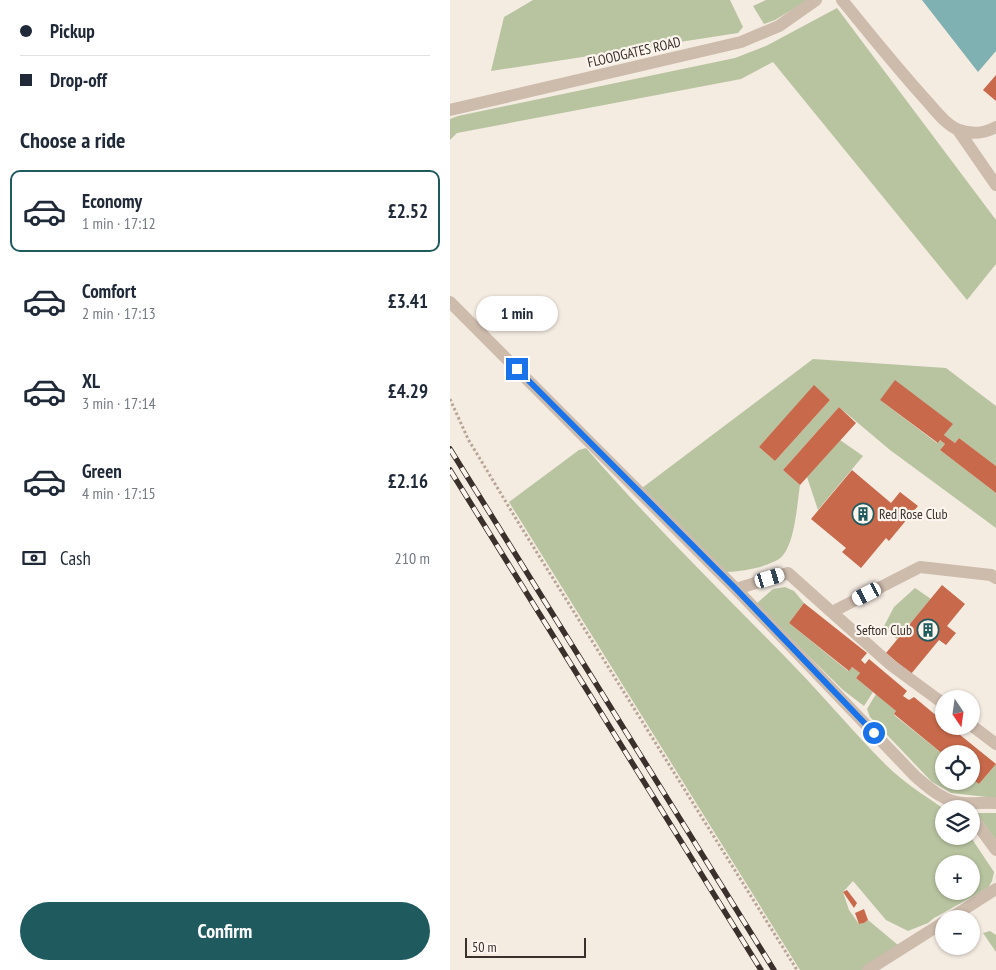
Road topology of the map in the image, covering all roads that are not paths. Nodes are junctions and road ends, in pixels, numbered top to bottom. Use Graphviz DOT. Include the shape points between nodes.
graph roads {
  1 [pos="816,0"];
  2 [pos="842,0"];
  3 [pos="450,110"];
  4 [pos="996,127"];
  5 [pos="958,130"];
  6 [pos="996,185"];
  7 [pos="450,302"];
  8 [pos="996,578"];
  9 [pos="736,589"];
  10 [pos="832,612"];
  11 [pos="935,697"];
  12 [pos="980,731"];
  13 [pos="995,740"];
  14 [pos="950,800"];
  15 [pos="996,803"];
  16 [pos="980,804"];
  17 [pos="980,828"];
  18 [pos="996,850"];
  19 [pos="996,889"];
  20 [pos="963,910"];
  21 [pos="935,928"];
  22 [pos="868,970"];
  1 -- 3 [label="lane, FLOODGATES ROAD" via="779,26 741,42"];
  2 -- 5 [label="lane" via="913,86"];
  4 -- 5 [label="lane" via="983,133"];
  5 -- 6 [label="lane"];
  7 -- 9 [label="lane"];
  8 -- 10 [label="lane" via="920,567"];
  9 -- 10 [label="lane" via="788,573"];
  9 -- 14 [label="lane" via="915,776"];
  10 -- 11 [label="lane" via="891,665"];
  12 -- 13 [label="lane"];
  15 -- 16 [label="lane"];
  17 -- 18 [label="lane"];
  19 -- 20 [label="lane"];
  21 -- 22 [label="lane"];
}
